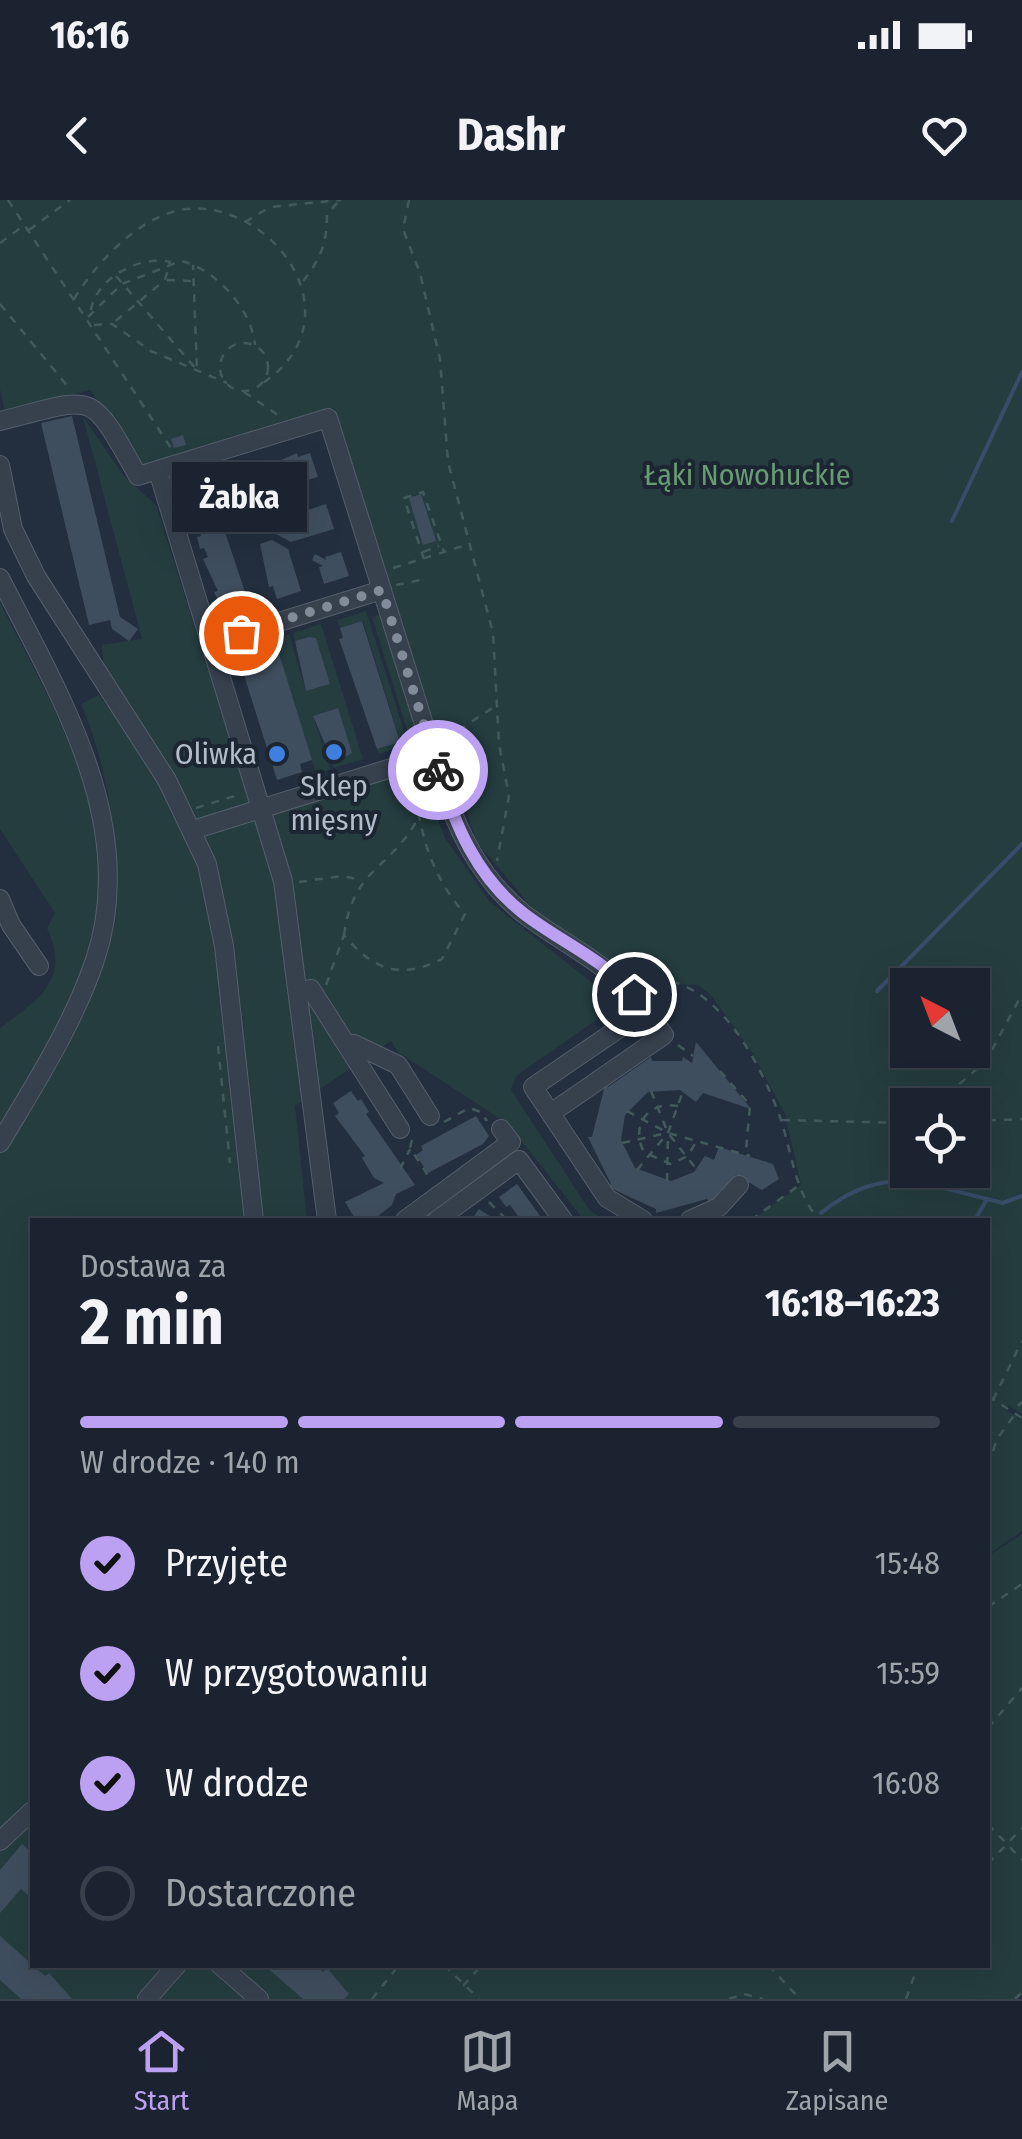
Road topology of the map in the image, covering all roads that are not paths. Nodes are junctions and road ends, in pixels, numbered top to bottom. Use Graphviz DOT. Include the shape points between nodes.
graph roads {
  1 [pos="0,421"];
  2 [pos="0,465"];
  3 [pos="158,471"];
  4 [pos="5,522"];
  5 [pos="9,544"];
  6 [pos="0,578"];
  7 [pos="380,581"];
  8 [pos="211,643"];
  9 [pos="426,754"];
  10 [pos="260,800"];
  11 [pos="193,830"];
  12 [pos="1,902"];
  13 [pos="39,966"];
  14 [pos="300,991"];
  15 [pos="635,995"];
  16 [pos="348,1047"];
  17 [pos="550,1113"];
  18 [pos="433,1121"];
  19 [pos="400,1129"];
  20 [pos="501,1129"];
  21 [pos="0,1143"];
  22 [pos="740,1185"];
  23 [pos="254,1218"];
  24 [pos="327,1218"];
  25 [pos="408,1218"];
  26 [pos="439,1218"];
  27 [pos="562,1218"];
  28 [pos="639,1218"];
  29 [pos="694,1218"];
  30 [pos="30,1813"];
  31 [pos="0,1841"];
  32 [pos="174,1968"];
  33 [pos="223,1968"];
  34 [pos="147,1999"];
  35 [pos="258,1999"];
  1 -- 3 [label="street" via="87,404 104,417 138,476"];
  2 -- 4 [label="street"];
  3 -- 7 [label="street" via="328,418"];
  3 -- 8 [label="street"];
  4 -- 5 [label="street"];
  5 -- 11 [label="street" via="168,780"];
  6 -- 21 [label="street" via="79,742 100,804 108,887 84,988"];
  7 -- 8 [label="street"];
  7 -- 9 [label="street"];
  8 -- 10 [label="street"];
  9 -- 10 [label="street"];
  9 -- 15 [label="street" via="461,834 491,882"];
  10 -- 11 [label="street"];
  10 -- 14 [label="street" via="283,881"];
  11 -- 23 [label="street" via="224,946"];
  12 -- 13 [label="street"];
  14 -- 16 [label="street" via="311,989"];
  14 -- 24 [label="street"];
  15 -- 17 [label="street" via="533,1088"];
  15 -- 17 [label="street" via="664,1035"];
  16 -- 18 [label="street" via="398,1065"];
  16 -- 19 [label="street"];
  17 -- 28 [label="street" via="607,1198"];
  20 -- 25 [label="street" via="511,1142"];
  22 -- 29 [label="street" via="719,1207"];
  26 -- 27 [label="street" via="519,1160"];
  30 -- 31 [label="street"];
  32 -- 34 [label="street"];
  33 -- 35 [label="street"];
}
